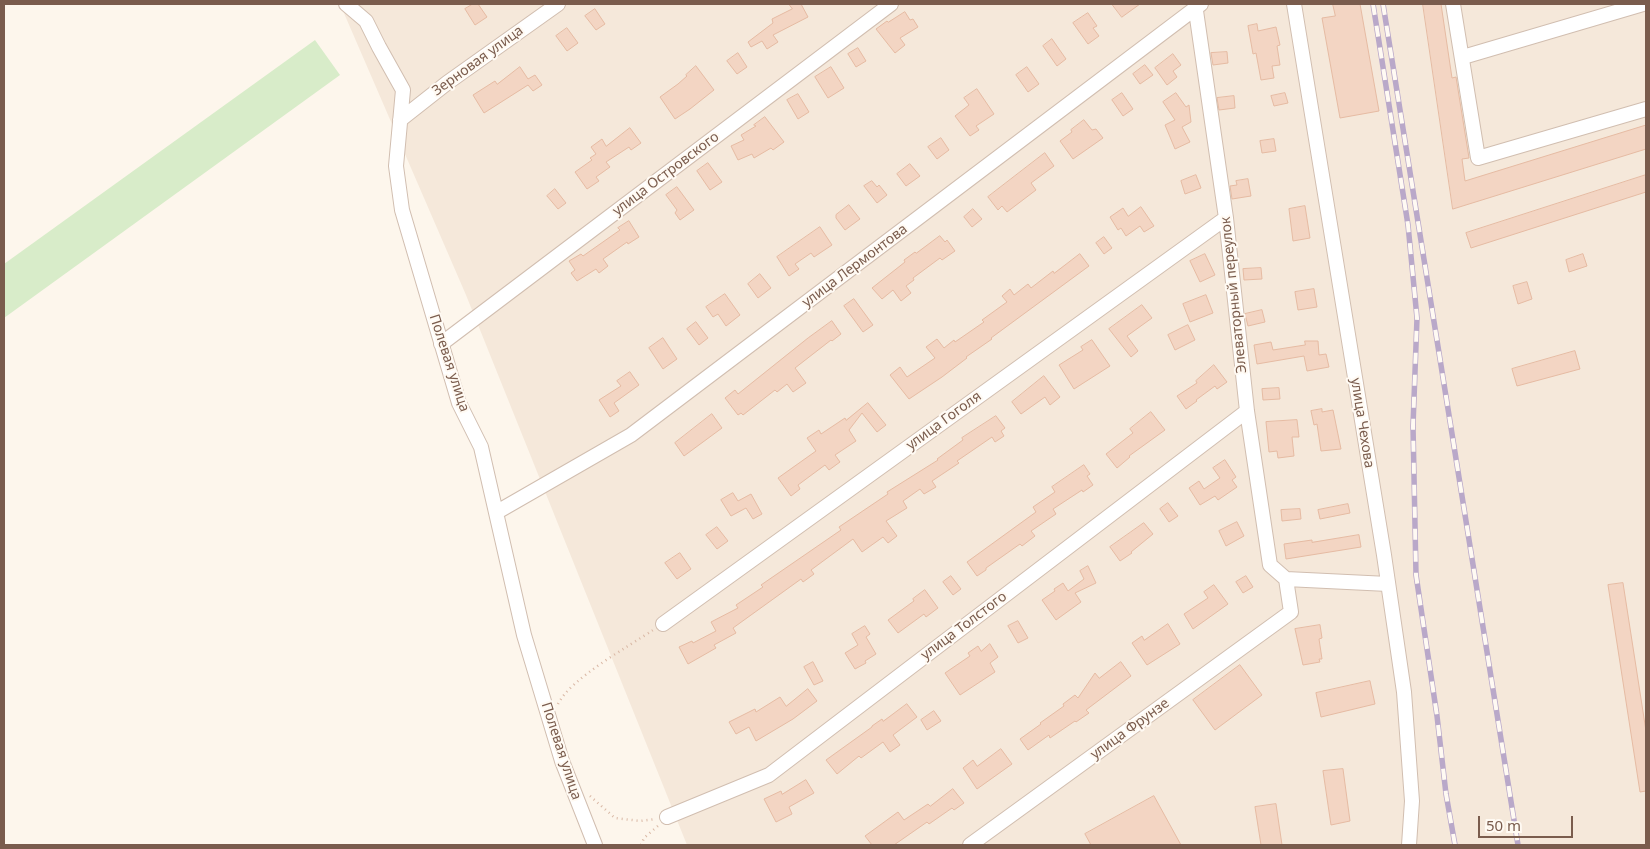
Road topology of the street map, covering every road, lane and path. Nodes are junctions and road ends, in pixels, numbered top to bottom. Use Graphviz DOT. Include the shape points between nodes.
graph roads {
  1 [pos="346,4"];
  2 [pos="364,4"];
  3 [pos="558,4"];
  4 [pos="891,4"];
  5 [pos="1294,4"];
  6 [pos="1453,4"];
  7 [pos="1643,4"];
  8 [pos="1197,5"];
  9 [pos="366,21"];
  10 [pos="1463,57"];
  11 [pos="1646,109"];
  12 [pos="400,120"];
  13 [pos="1226,218"];
  14 [pos="441,344"];
  15 [pos="1247,411"];
  16 [pos="497,512"];
  17 [pos="1286,579"];
  18 [pos="1388,584"];
  19 [pos="663,624"];
  20 [pos="550,719"];
  21 [pos="587,794"];
  22 [pos="668,817"];
  23 [pos="595,845"];
  24 [pos="641,845"];
  25 [pos="970,845"];
  26 [pos="1409,845"];
  1 -- 9 [label="street, Полевая улица"];
  2 -- 9 [label="street"];
  3 -- 12 [label="street, Зерновая улица"];
  4 -- 14 [label="street, улица Островского"];
  5 -- 18 [label="street, улица Чехова"];
  6 -- 10 [label="street"];
  7 -- 10 [label="street"];
  8 -- 13 [label="street, Элеваторный переулок"];
  8 -- 16 [label="street, улица Лермонтова" via="631,435"];
  9 -- 12 [label="street, Полевая улица" via="403,90"];
  10 -- 11 [label="street" via="1478,158"];
  12 -- 14 [label="street, Полевая улица" via="396,166 402,210"];
  13 -- 15 [label="street, Элеваторный переулок"];
  13 -- 19 [label="street, улица Гоголя"];
  14 -- 16 [label="street, Полевая улица" via="459,403 482,447"];
  15 -- 17 [label="street, Элеваторный переулок" via="1270,565"];
  15 -- 22 [label="street, улица Толстого" via="769,775"];
  16 -- 20 [label="street, Полевая улица" via="524,635"];
  17 -- 18 [label="street"];
  17 -- 25 [label="street, улица Фрунзе" via="1290,612"];
  18 -- 26 [label="street, улица Чехова" via="1404,692 1412,802"];
  19 -- 20 [label="path" via="575,683 560,698"];
  20 -- 23 [label="street, Полевая улица" via="562,761"];
  21 -- 22 [label="path" via="615,818"];
  22 -- 24 [label="path" via="644,838"];
}
